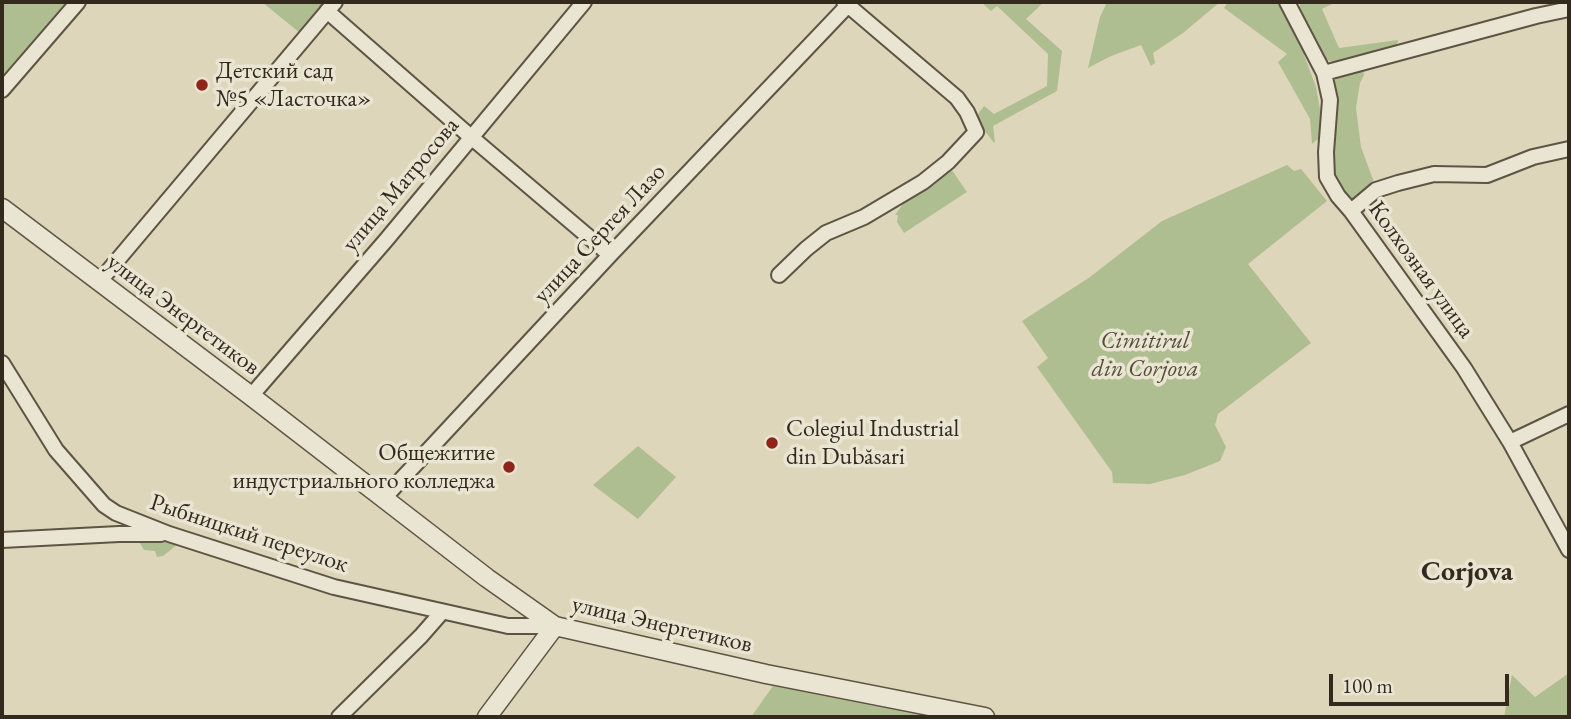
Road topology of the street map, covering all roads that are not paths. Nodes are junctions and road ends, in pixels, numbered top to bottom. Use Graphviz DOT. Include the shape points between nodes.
graph roads {
  1 [pos="78,2"];
  2 [pos="584,2"];
  3 [pos="1287,2"];
  4 [pos="847,3"];
  5 [pos="331,6"];
  6 [pos="1569,9"];
  7 [pos="1324,73"];
  8 [pos="2,90"];
  9 [pos="471,137"];
  10 [pos="1569,149"];
  11 [pos="2,208"];
  12 [pos="1351,211"];
  13 [pos="610,255"];
  14 [pos="779,275"];
  15 [pos="99,282"];
  16 [pos="2,363"];
  17 [pos="251,396"];
  18 [pos="1569,414"];
  19 [pos="1510,442"];
  20 [pos="384,498"];
  21 [pos="169,534"];
  22 [pos="2,540"];
  23 [pos="1569,550"];
  24 [pos="442,612"];
  25 [pos="555,626"];
  26 [pos="339,717"];
  27 [pos="487,717"];
  28 [pos="985,717"];
  1 -- 8 [label="street"];
  2 -- 9 [label="street, улица Матросова"];
  3 -- 7 [label="street, Колхозная улица"];
  4 -- 13 [label="street, улица Сергея Лазо"];
  4 -- 14 [label="street" via="957,98 976,132 923,183 826,233"];
  5 -- 9 [label="street"];
  5 -- 15 [label="street"];
  6 -- 7 [label="street"];
  7 -- 12 [label="street, Колхозная улица" via="1330,100 1327,177"];
  9 -- 13 [label="street"];
  9 -- 17 [label="street, улица Матросова"];
  10 -- 12 [label="street" via="1487,175 1434,174 1398,183 1376,190"];
  11 -- 15 [label="street, улица Энергетиков"];
  12 -- 19 [label="street, Колхозная улица" via="1464,368"];
  13 -- 20 [label="street, улица Сергея Лазо"];
  15 -- 17 [label="street, улица Энергетиков"];
  16 -- 21 [label="street, Рыбницкий переулок" via="56,450 104,505"];
  17 -- 20 [label="street, улица Энергетиков"];
  18 -- 19 [label="street"];
  19 -- 23 [label="street, Колхозная улица"];
  20 -- 25 [label="street, улица Энергетиков"];
  21 -- 22 [label="street"];
  21 -- 24 [label="street, Рыбницкий переулок" via="334,587"];
  24 -- 25 [label="street, Рыбницкий переулок" via="508,626"];
  24 -- 26 [label="street"];
  25 -- 27 [label="street"];
  25 -- 28 [label="street, улица Энергетиков"];
}
